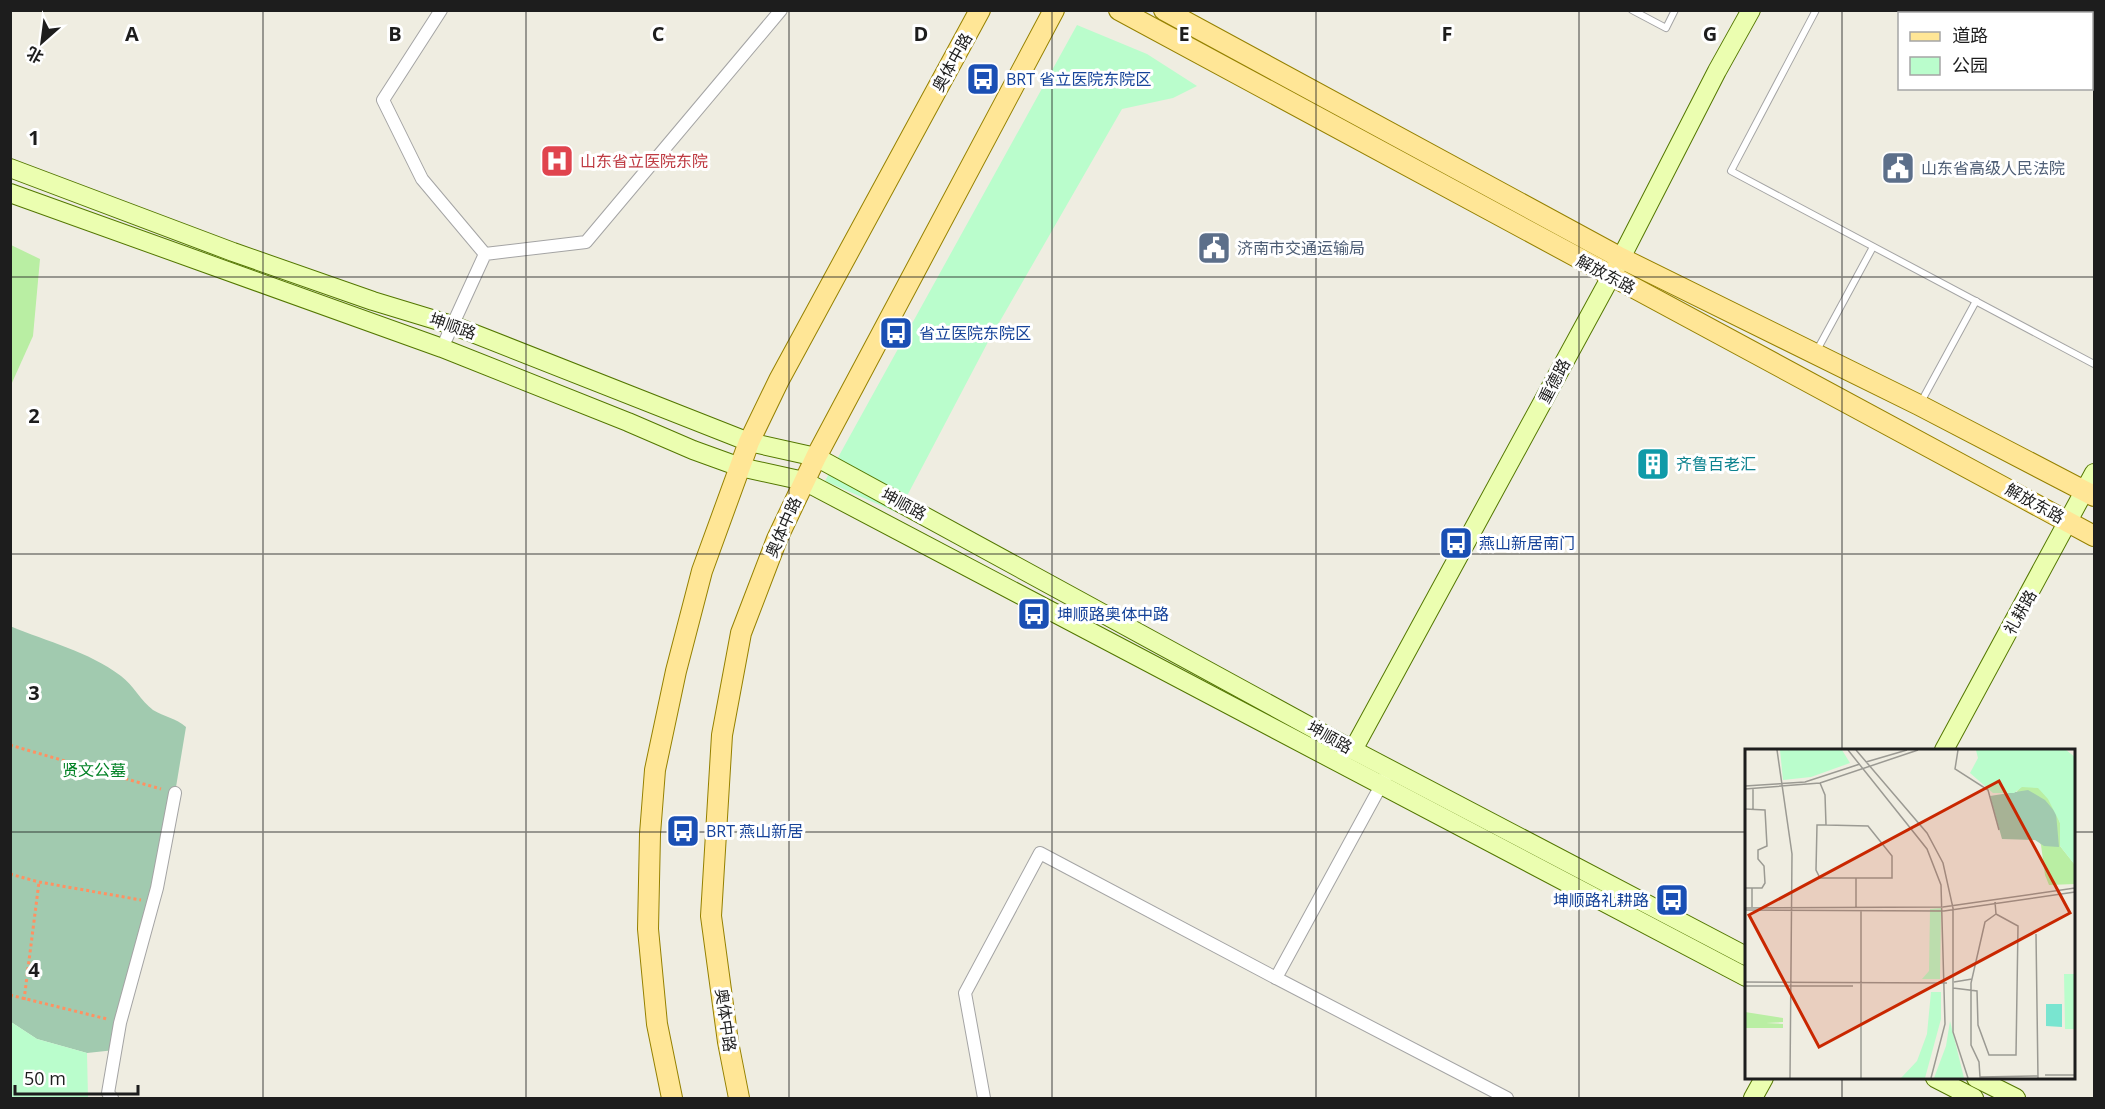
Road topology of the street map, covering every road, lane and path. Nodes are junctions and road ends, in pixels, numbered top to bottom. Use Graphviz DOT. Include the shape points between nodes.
graph roads {
  1 [pos="441,10"];
  2 [pos="781,10"];
  3 [pos="980,10"];
  4 [pos="1054,10"];
  5 [pos="1119,10"];
  6 [pos="1164,10"];
  7 [pos="1632,10"];
  8 [pos="1675,10"];
  9 [pos="1751,10"];
  10 [pos="1816,10"];
  11 [pos="10,168"];
  12 [pos="10,193"];
  13 [pos="1873,247"];
  14 [pos="485,254"];
  15 [pos="1621,258"];
  16 [pos="1611,277"];
  17 [pos="1976,301"];
  18 [pos="452,325"];
  19 [pos="442,348"];
  20 [pos="1815,354"];
  21 [pos="2094,363"];
  22 [pos="1919,405"];
  23 [pos="749,442"];
  24 [pos="816,457"];
  25 [pos="740,467"];
  26 [pos="2094,473"];
  27 [pos="804,481"];
  28 [pos="2090,493"];
  29 [pos="2069,522"];
  30 [pos="2094,536"];
  31 [pos="10,745"];
  32 [pos="1945,749"];
  33 [pos="1353,750"];
  34 [pos="1386,776"];
  35 [pos="175,793"];
  36 [pos="10,874"];
  37 [pos="39,882"];
  38 [pos="153,903"];
  39 [pos="1745,956"];
  40 [pos="1745,976"];
  41 [pos="1276,978"];
  42 [pos="10,995"];
  43 [pos="24,1000"];
  44 [pos="120,1023"];
  45 [pos="1763,1079"];
  46 [pos="1939,1079"];
  47 [pos="1980,1079"];
  48 [pos="112,1098"];
  49 [pos="672,1098"];
  50 [pos="739,1098"];
  51 [pos="984,1098"];
  52 [pos="1507,1098"];
  53 [pos="1753,1098"];
  54 [pos="1974,1098"];
  55 [pos="2016,1098"];
  1 -- 14 [label="street" via="383,100 422,179"];
  2 -- 14 [label="street" via="586,242"];
  3 -- 23 [label="main road, 奥体中路"];
  4 -- 24 [label="main road, 奥体中路"];
  5 -- 16 [label="main road, 解放东路"];
  6 -- 15 [label="main road, 解放东路"];
  7 -- 8 [label="lane" via="1666,28"];
  9 -- 15 [label="street, 重德路"];
  10 -- 13 [label="lane" via="1731,171"];
  11 -- 18 [label="street, 坤顺路" via="233,252"];
  12 -- 19 [label="street, 坤顺路"];
  13 -- 17 [label="lane"];
  13 -- 20 [label="lane"];
  14 -- 18 [label="street"];
  15 -- 16 [label="street, 重德路"];
  15 -- 20 [label="main road, 解放东路"];
  16 -- 29 [label="main road, 解放东路"];
  16 -- 33 [label="street, 重德路"];
  17 -- 21 [label="lane"];
  17 -- 22 [label="lane"];
  18 -- 19 [label="street"];
  18 -- 23 [label="street, 坤顺路"];
  19 -- 25 [label="street, 坤顺路"];
  20 -- 22 [label="main road, 解放东路"];
  22 -- 28 [label="main road, 解放东路"];
  23 -- 24 [label="street, 坤顺路"];
  23 -- 25 [label="main road, 奥体中路"];
  24 -- 27 [label="main road, 奥体中路"];
  24 -- 33 [label="street, 坤顺路"];
  25 -- 27 [label="street, 坤顺路"];
  25 -- 49 [label="main road, 奥体中路" via="702,571 655,770 648,929 657,1024"];
  26 -- 28 [label="street, 礼耕路"];
  27 -- 34 [label="street, 坤顺路"];
  27 -- 50 [label="main road, 奥体中路" via="741,633 722,735 711,916"];
  28 -- 29 [label="street, 礼耕路"];
  29 -- 30 [label="main road, 解放东路"];
  29 -- 32 [label="street, 礼耕路"];
  31 -- 35 [label="path"];
  33 -- 34 [label="street, 坤顺路"];
  34 -- 39 [label="street, 坤顺路"];
  34 -- 40 [label="street, 坤顺路"];
  34 -- 41 [label="street"];
  35 -- 38 [label="street"];
  36 -- 37 [label="path"];
  37 -- 38 [label="path"];
  37 -- 43 [label="path"];
  38 -- 44 [label="street"];
  41 -- 51 [label="street" via="1040,853 965,993"];
  41 -- 52 [label="street"];
  42 -- 43 [label="path"];
  43 -- 44 [label="path"];
  44 -- 48 [label="street" via="108,1093"];
  45 -- 53 [label="street"];
  46 -- 54 [label="street"];
  47 -- 55 [label="street"];
}
